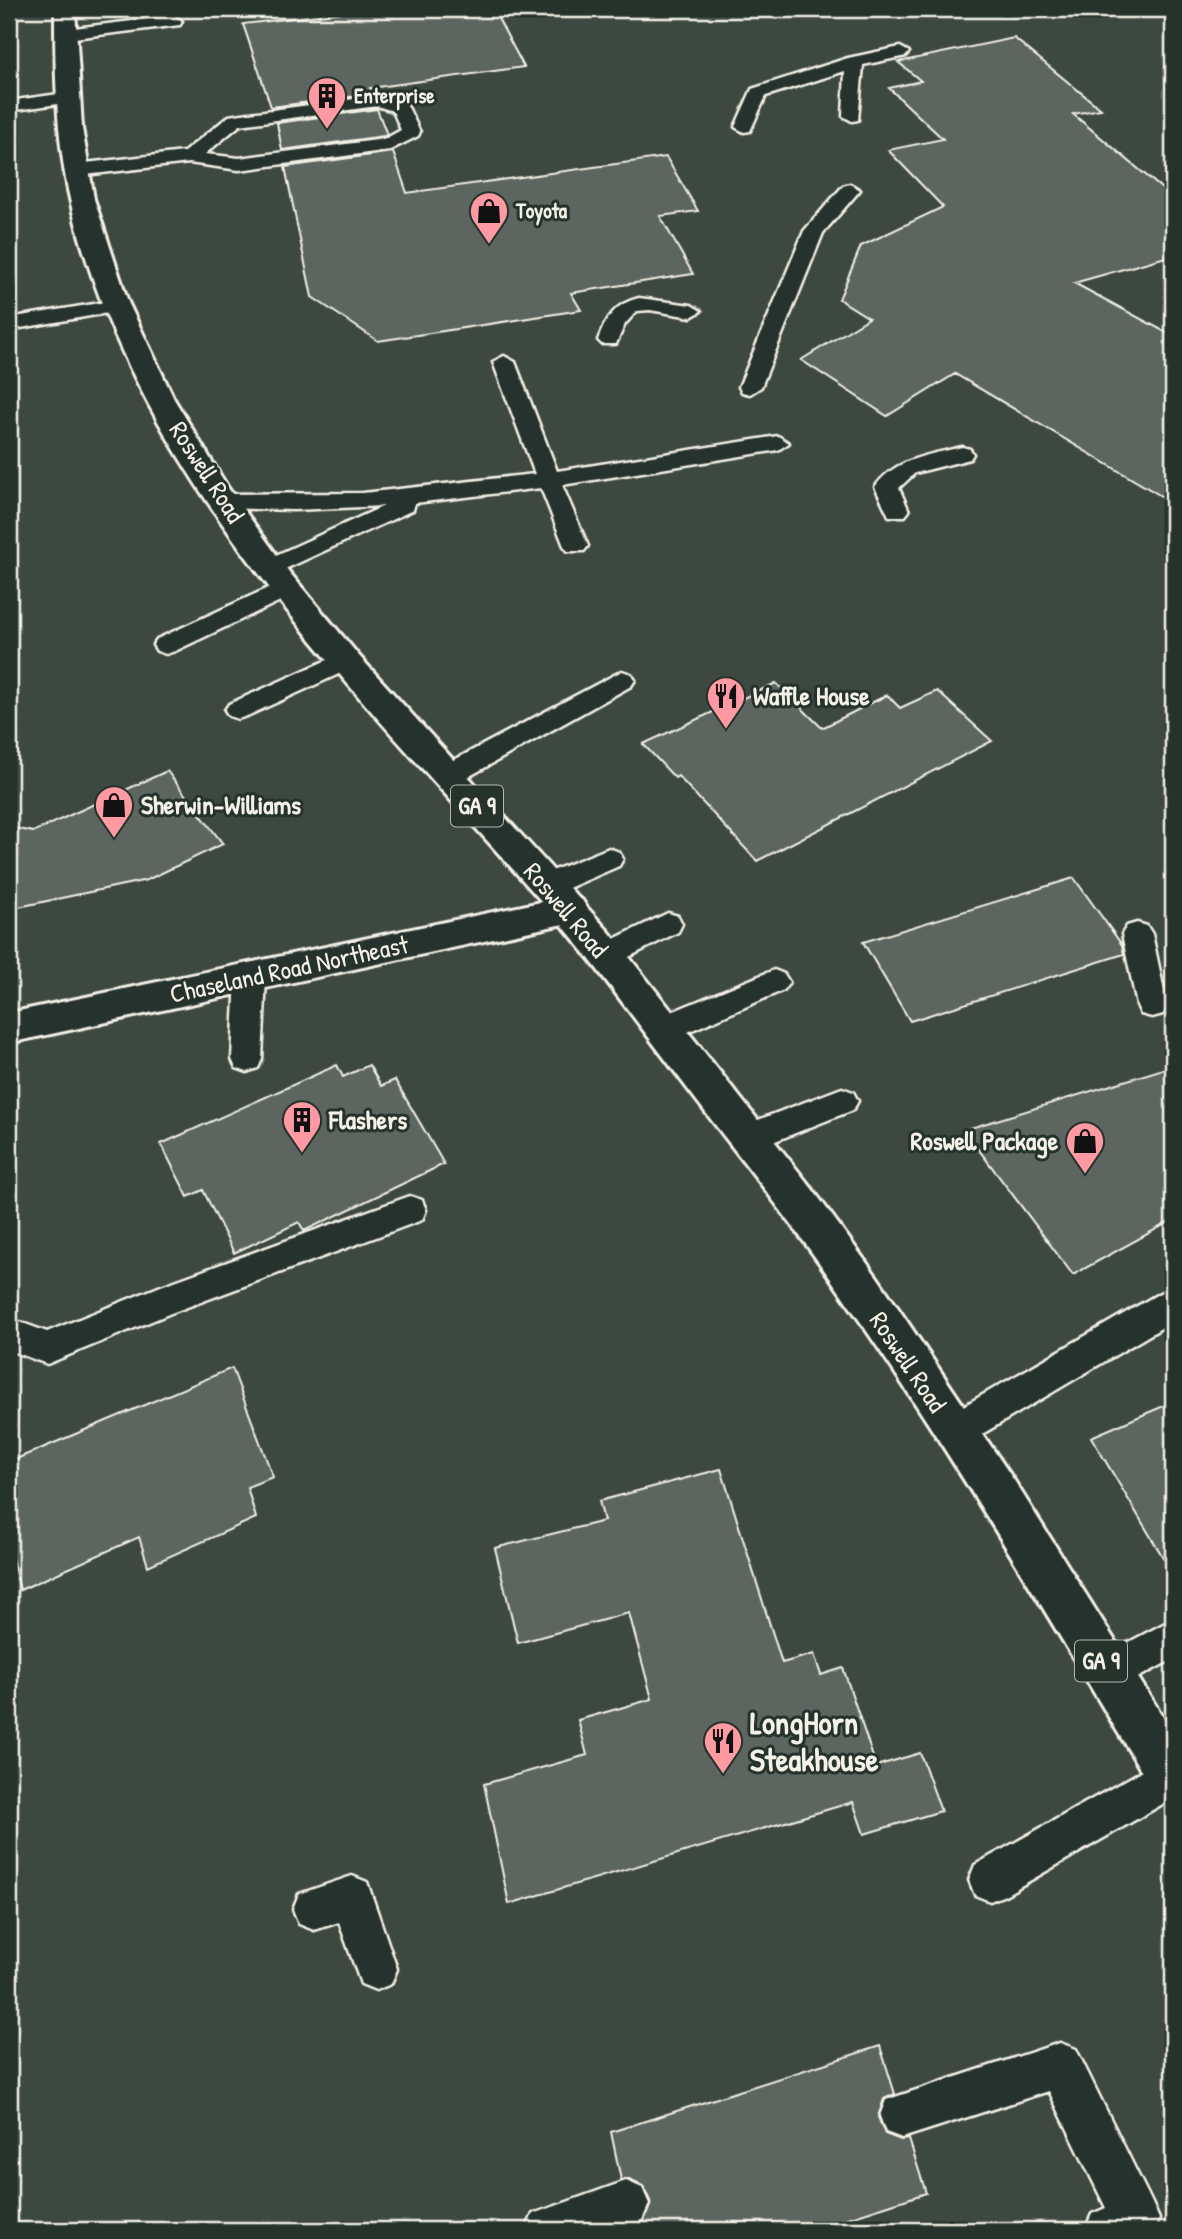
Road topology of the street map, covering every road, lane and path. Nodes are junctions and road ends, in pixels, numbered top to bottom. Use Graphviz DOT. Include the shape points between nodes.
graph roads {
  1 [pos="65,21"];
  2 [pos="174,21"];
  3 [pos="900,52"];
  4 [pos="854,62"];
  5 [pos="66,98"];
  6 [pos="9,106"];
  7 [pos="852,116"];
  8 [pos="744,127"];
  9 [pos="189,157"];
  10 [pos="76,170"];
  11 [pos="850,190"];
  12 [pos="118,306"];
  13 [pos="691,311"];
  14 [pos="9,324"];
  15 [pos="609,340"];
  16 [pos="504,362"];
  17 [pos="750,387"];
  18 [pos="778,443"];
  19 [pos="962,454"];
  20 [pos="545,478"];
  21 [pos="423,497"];
  22 [pos="224,500"];
  23 [pos="897,511"];
  24 [pos="576,546"];
  25 [pos="279,578"];
  26 [pos="166,645"];
  27 [pos="345,660"];
  28 [pos="622,680"];
  29 [pos="238,710"];
  30 [pos="449,775"];
  31 [pos="609,859"];
  32 [pos="559,897"];
  33 [pos="668,924"];
  34 [pos="1137,934"];
  35 [pos="605,956"];
  36 [pos="251,977"];
  37 [pos="774,982"];
  38 [pos="1152,1005"];
  39 [pos="9,1028"];
  40 [pos="663,1029"];
  41 [pos="247,1059"];
  42 [pos="842,1101"];
  43 [pos="748,1138"];
  44 [pos="410,1210"];
  45 [pos="1171,1304"];
  46 [pos="9,1334"];
  47 [pos="954,1431"];
  48 [pos="1173,1638"];
  49 [pos="1109,1674"];
  50 [pos="1173,1777"];
  51 [pos="990,1880"];
  52 [pos="314,1909"];
  53 [pos="376,1969"];
  54 [pos="902,2116"];
  55 [pos="626,2204"];
  56 [pos="548,2230"];
  57 [pos="1108,2230"];
  1 -- 2 [label="lane"];
  1 -- 5 [label="main road, Roswell Road / GA 9"];
  3 -- 4 [label="lane"];
  4 -- 7 [label="lane"];
  4 -- 8 [label="lane" via="758,93"];
  5 -- 6 [label="lane"];
  5 -- 10 [label="main road, Roswell Road / GA 9"];
  9 -- 9 [label="lane" via="239,164 390,145 411,132 400,107 377,101 236,120"];
  9 -- 10 [label="lane"];
  10 -- 12 [label="main road, Roswell Road / GA 9" via="94,241"];
  11 -- 17 [label="lane" via="814,231"];
  12 -- 14 [label="lane"];
  12 -- 22 [label="main road, Roswell Road / GA 9" via="162,402"];
  13 -- 15 [label="lane" via="643,303 621,311"];
  16 -- 20 [label="lane"];
  18 -- 20 [label="lane"];
  19 -- 23 [label="lane" via="907,468 887,487"];
  20 -- 21 [label="lane"];
  20 -- 24 [label="lane"];
  21 -- 22 [label="lane" via="322,504"];
  21 -- 25 [label="lane"];
  22 -- 25 [label="main road, Roswell Road / GA 9"];
  25 -- 26 [label="lane"];
  25 -- 27 [label="main road, Roswell Road / GA 9"];
  27 -- 29 [label="lane"];
  27 -- 30 [label="main road, Roswell Road / GA 9"];
  28 -- 30 [label="lane"];
  30 -- 32 [label="main road, Roswell Road / GA 9"];
  31 -- 32 [label="lane"];
  32 -- 35 [label="main road, Roswell Road / GA 9"];
  32 -- 36 [label="main road, Chaseland Road Northeast"];
  33 -- 35 [label="lane"];
  34 -- 38 [label="lane"];
  35 -- 40 [label="main road, Roswell Road / GA 9"];
  36 -- 39 [label="main road, Chaseland Road Northeast"];
  36 -- 41 [label="lane"];
  37 -- 40 [label="lane"];
  40 -- 43 [label="main road, Roswell Road / GA 9"];
  42 -- 43 [label="lane"];
  43 -- 47 [label="main road, Roswell Road / GA 9" via="815,1224"];
  44 -- 46 [label="lane" via="47,1348"];
  45 -- 47 [label="lane"];
  47 -- 49 [label="main road, Roswell Road / GA 9"];
  48 -- 49 [label="lane"];
  49 -- 50 [label="main road, Roswell Road / GA 9"];
  50 -- 51 [label="lane"];
  52 -- 53 [label="lane" via="352,1897"];
  54 -- 57 [label="lane" via="1060,2065 1136,2219"];
  55 -- 56 [label="lane"];
}
